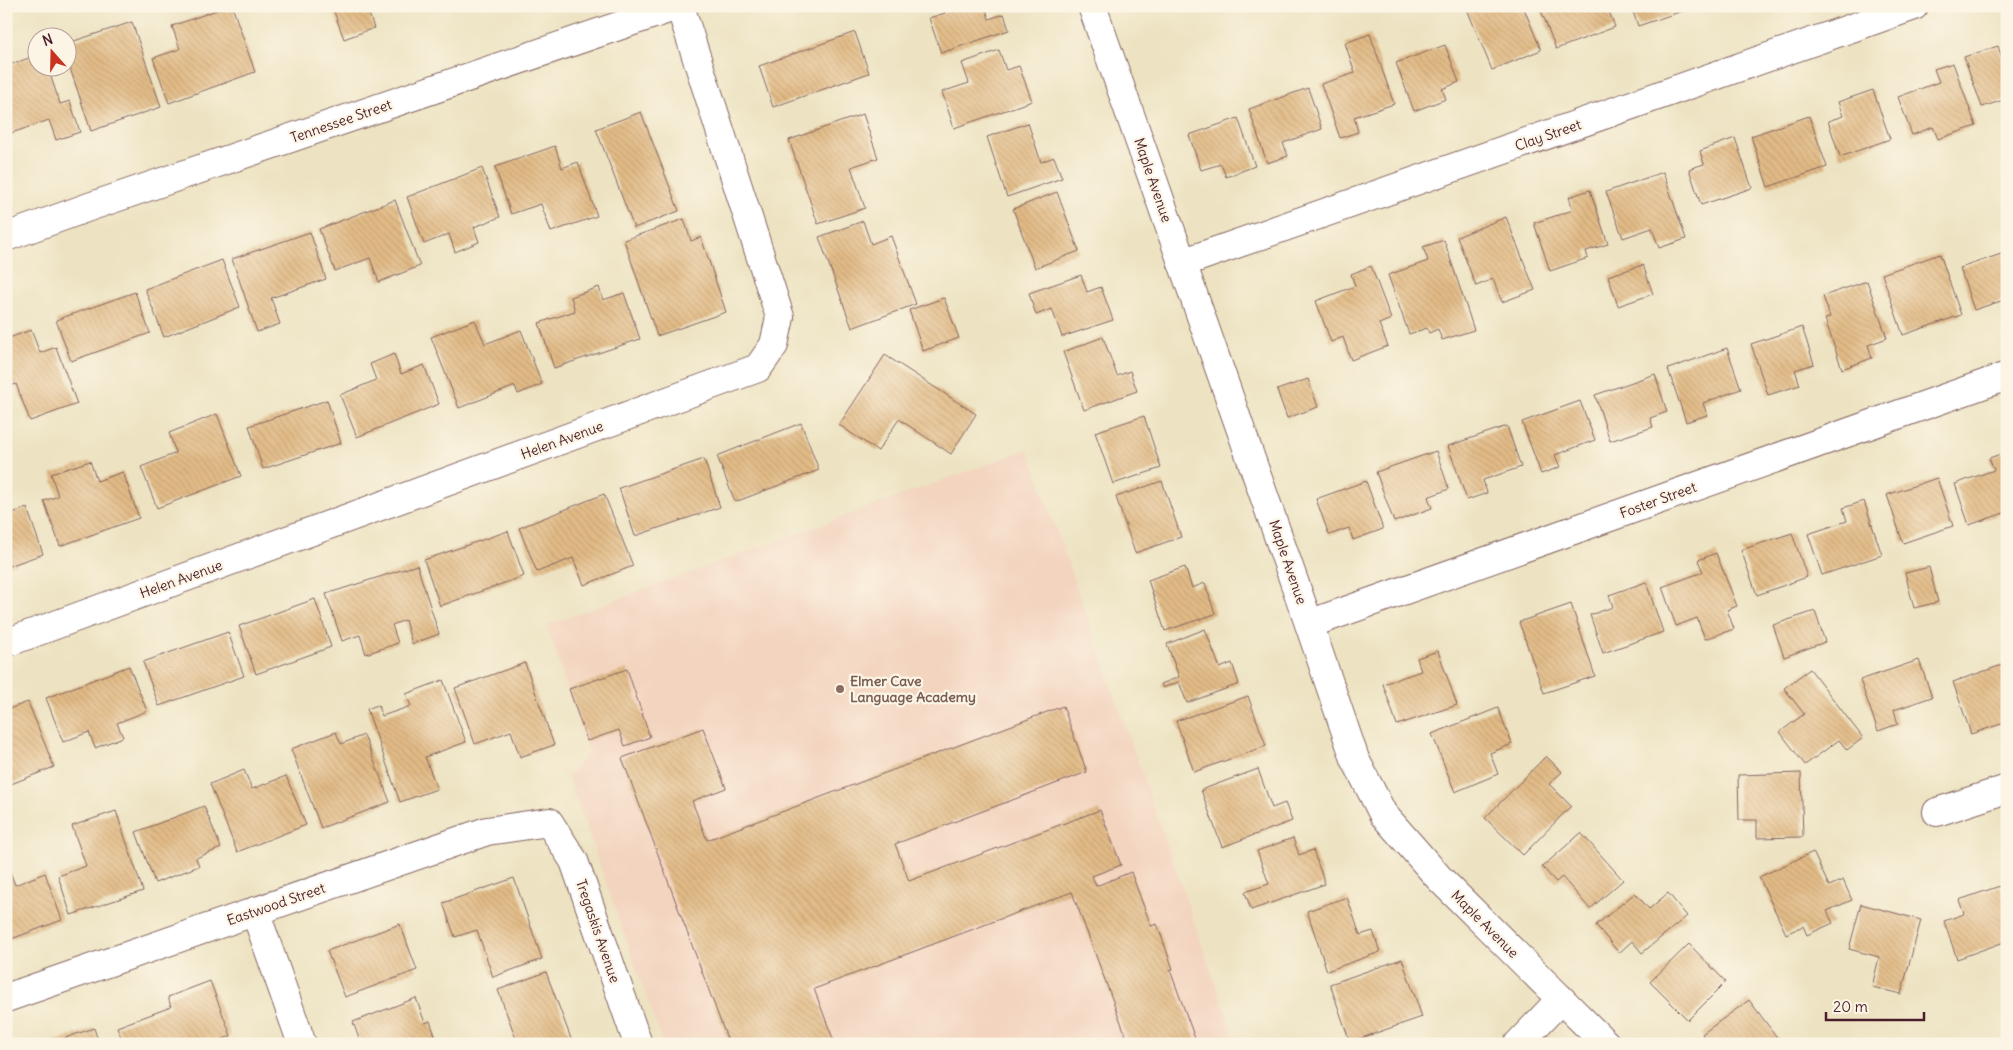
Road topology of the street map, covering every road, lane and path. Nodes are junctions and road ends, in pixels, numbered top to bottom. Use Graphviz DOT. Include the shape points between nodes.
graph roads {
  1 [pos="678,6"];
  2 [pos="1092,6"];
  3 [pos="1914,6"];
  4 [pos="6,237"];
  5 [pos="1182,263"];
  6 [pos="2007,376"];
  7 [pos="1309,624"];
  8 [pos="6,644"];
  9 [pos="2007,789"];
  10 [pos="1937,812"];
  11 [pos="549,822"];
  12 [pos="255,911"];
  13 [pos="6,998"];
  14 [pos="1561,999"];
  15 [pos="302,1044"];
  16 [pos="638,1044"];
  17 [pos="1518,1044"];
  18 [pos="1606,1044"];
  1 -- 4 [label="street, Tennessee Street"];
  1 -- 8 [label="street, Helen Avenue" via="780,318 774,345 758,368"];
  2 -- 5 [label="street, Maple Avenue"];
  3 -- 5 [label="street, Clay Street"];
  5 -- 7 [label="street, Maple Avenue"];
  6 -- 7 [label="street, Foster Street"];
  7 -- 14 [label="street, Maple Avenue" via="1355,760 1383,814 1439,878"];
  9 -- 10 [label="street"];
  11 -- 12 [label="street, Eastwood Street" via="487,832"];
  11 -- 16 [label="street, Tregaskis Avenue" via="574,861"];
  12 -- 13 [label="street, Eastwood Street"];
  12 -- 15 [label="street"];
  14 -- 17 [label="street"];
  14 -- 18 [label="street, Maple Avenue"];
}
